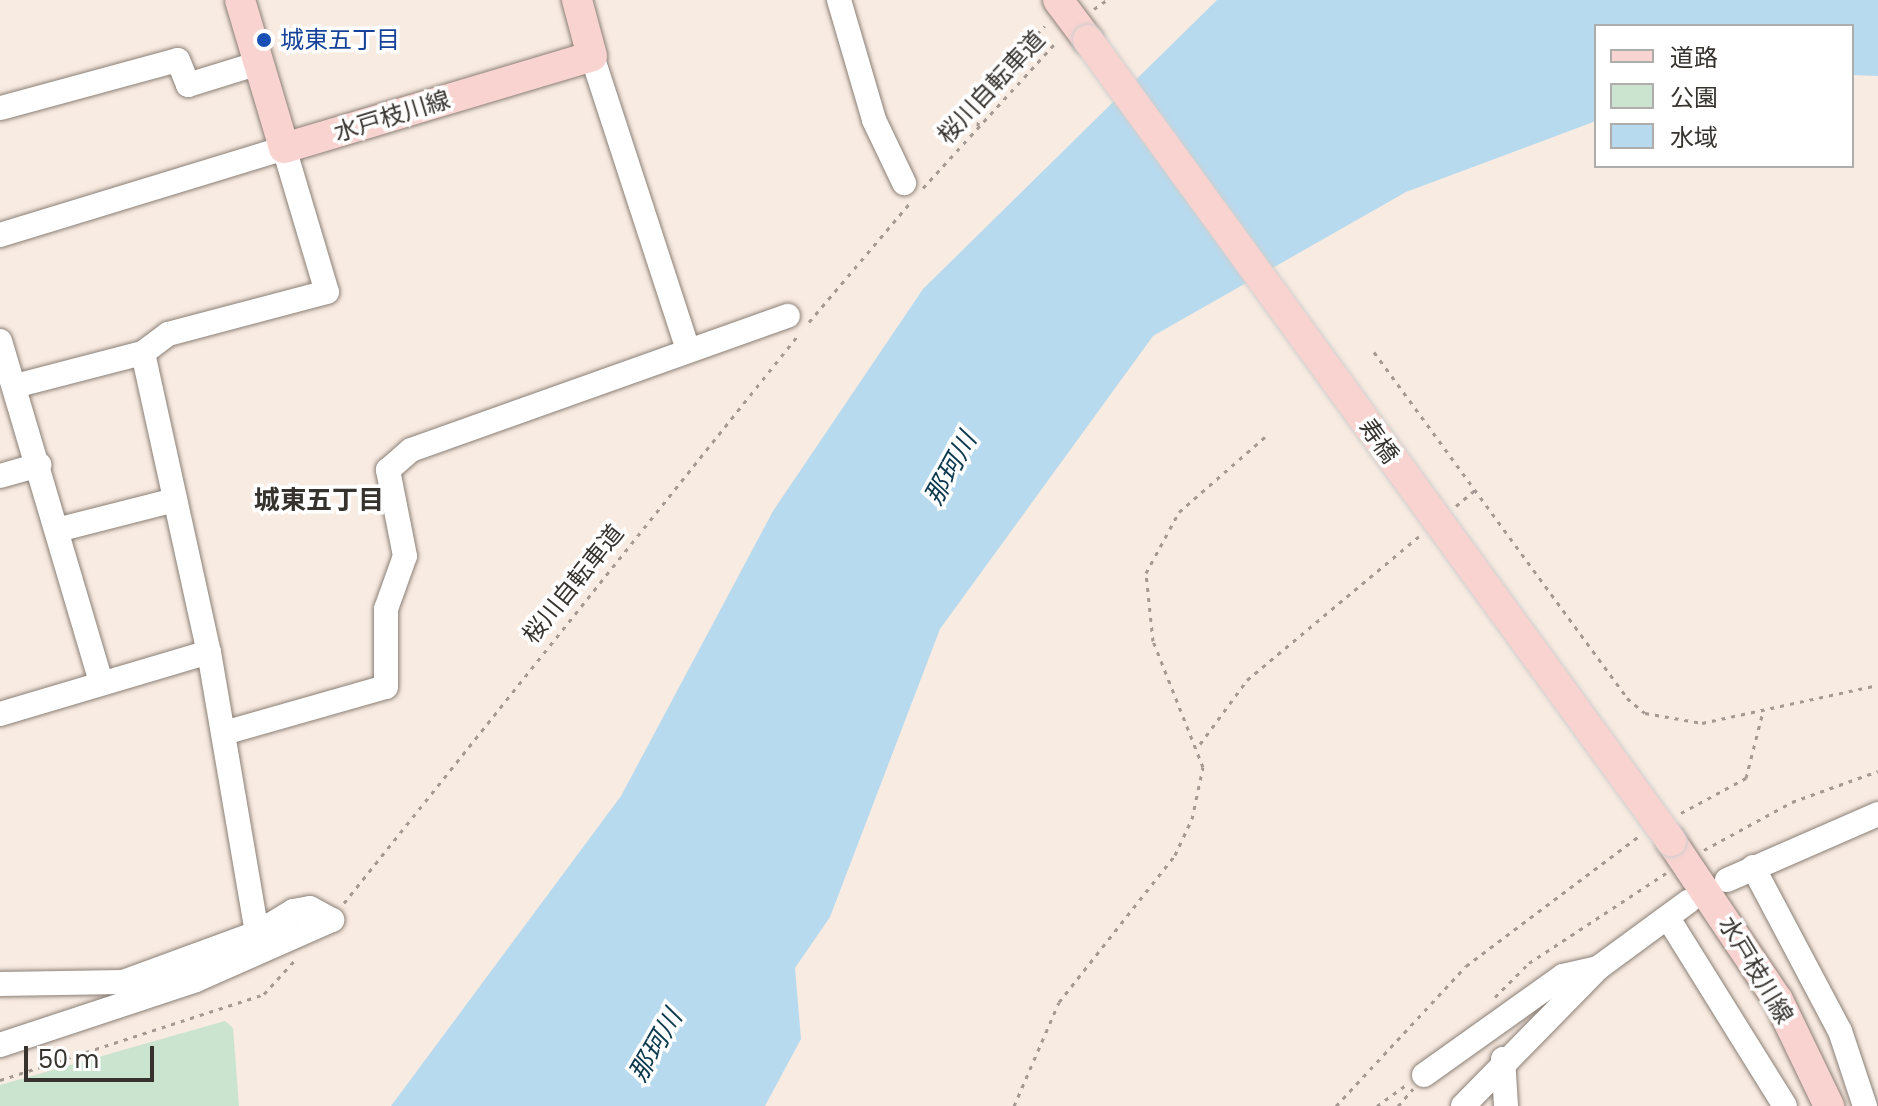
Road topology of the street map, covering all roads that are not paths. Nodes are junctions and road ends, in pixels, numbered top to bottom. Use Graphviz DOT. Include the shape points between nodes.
graph roads {
  1 [pos="240,0"];
  2 [pos="577,0"];
  3 [pos="839,0"];
  4 [pos="1051,13"];
  5 [pos="592,56"];
  6 [pos="259,63"];
  7 [pos="1,108"];
  8 [pos="284,148"];
  9 [pos="904,183"];
  10 [pos="0,235"];
  11 [pos="788,316"];
  12 [pos="0,341"];
  13 [pos="688,350"];
  14 [pos="143,353"];
  15 [pos="15,386"];
  16 [pos="39,465"];
  17 [pos="0,476"];
  18 [pos="175,500"];
  19 [pos="57,530"];
  20 [pos="209,652"];
  21 [pos="101,682"];
  22 [pos="0,714"];
  23 [pos="224,733"];
  24 [pos="1878,796"];
  25 [pos="1878,814"];
  26 [pos="1833,832"];
  27 [pos="1671,837"];
  28 [pos="1753,867"];
  29 [pos="1727,880"];
  30 [pos="1688,902"];
  31 [pos="1668,918"];
  32 [pos="257,933"];
  33 [pos="1598,968"];
  34 [pos="0,984"];
  35 [pos="0,1045"];
  36 [pos="1503,1059"];
  37 [pos="1424,1075"];
  38 [pos="1463,1106"];
  39 [pos="1506,1106"];
  40 [pos="1785,1106"];
  41 [pos="1829,1106"];
  42 [pos="1865,1106"];
  1 -- 6 [label="main road"];
  2 -- 5 [label="main road"];
  3 -- 9 [label="street" via="874,120"];
  4 -- 27 [label="main road, 寿橋, bridge" via="1082,33"];
  5 -- 8 [label="main road, 水戸枝川線"];
  5 -- 13 [label="street"];
  6 -- 7 [label="street" via="188,85 178,60"];
  6 -- 8 [label="main road"];
  8 -- 10 [label="street"];
  8 -- 14 [label="street" via="327,292 168,334"];
  11 -- 13 [label="street"];
  12 -- 15 [label="street"];
  13 -- 23 [label="street" via="411,450 388,470 405,556 386,609 392,677 386,687"];
  14 -- 15 [label="street"];
  14 -- 18 [label="street"];
  15 -- 16 [label="street"];
  16 -- 17 [label="street"];
  16 -- 19 [label="street"];
  18 -- 19 [label="street"];
  18 -- 20 [label="street"];
  19 -- 21 [label="street"];
  20 -- 21 [label="street"];
  20 -- 23 [label="street"];
  21 -- 22 [label="street"];
  23 -- 32 [label="street"];
  24 -- 26 [label="street" via="1842,817"];
  25 -- 26 [label="street"];
  26 -- 28 [label="street"];
  27 -- 41 [label="main road, 水戸枝川線" via="1778,1000"];
  28 -- 29 [label="street"];
  28 -- 42 [label="street" via="1840,1031"];
  30 -- 31 [label="street"];
  31 -- 33 [label="street"];
  31 -- 40 [label="street"];
  32 -- 34 [label="street" via="123,982"];
  32 -- 35 [label="street" via="302,909 332,920 196,980"];
  33 -- 36 [label="street"];
  33 -- 37 [label="street" via="1563,976"];
  36 -- 38 [label="street"];
  36 -- 39 [label="street"];
}
